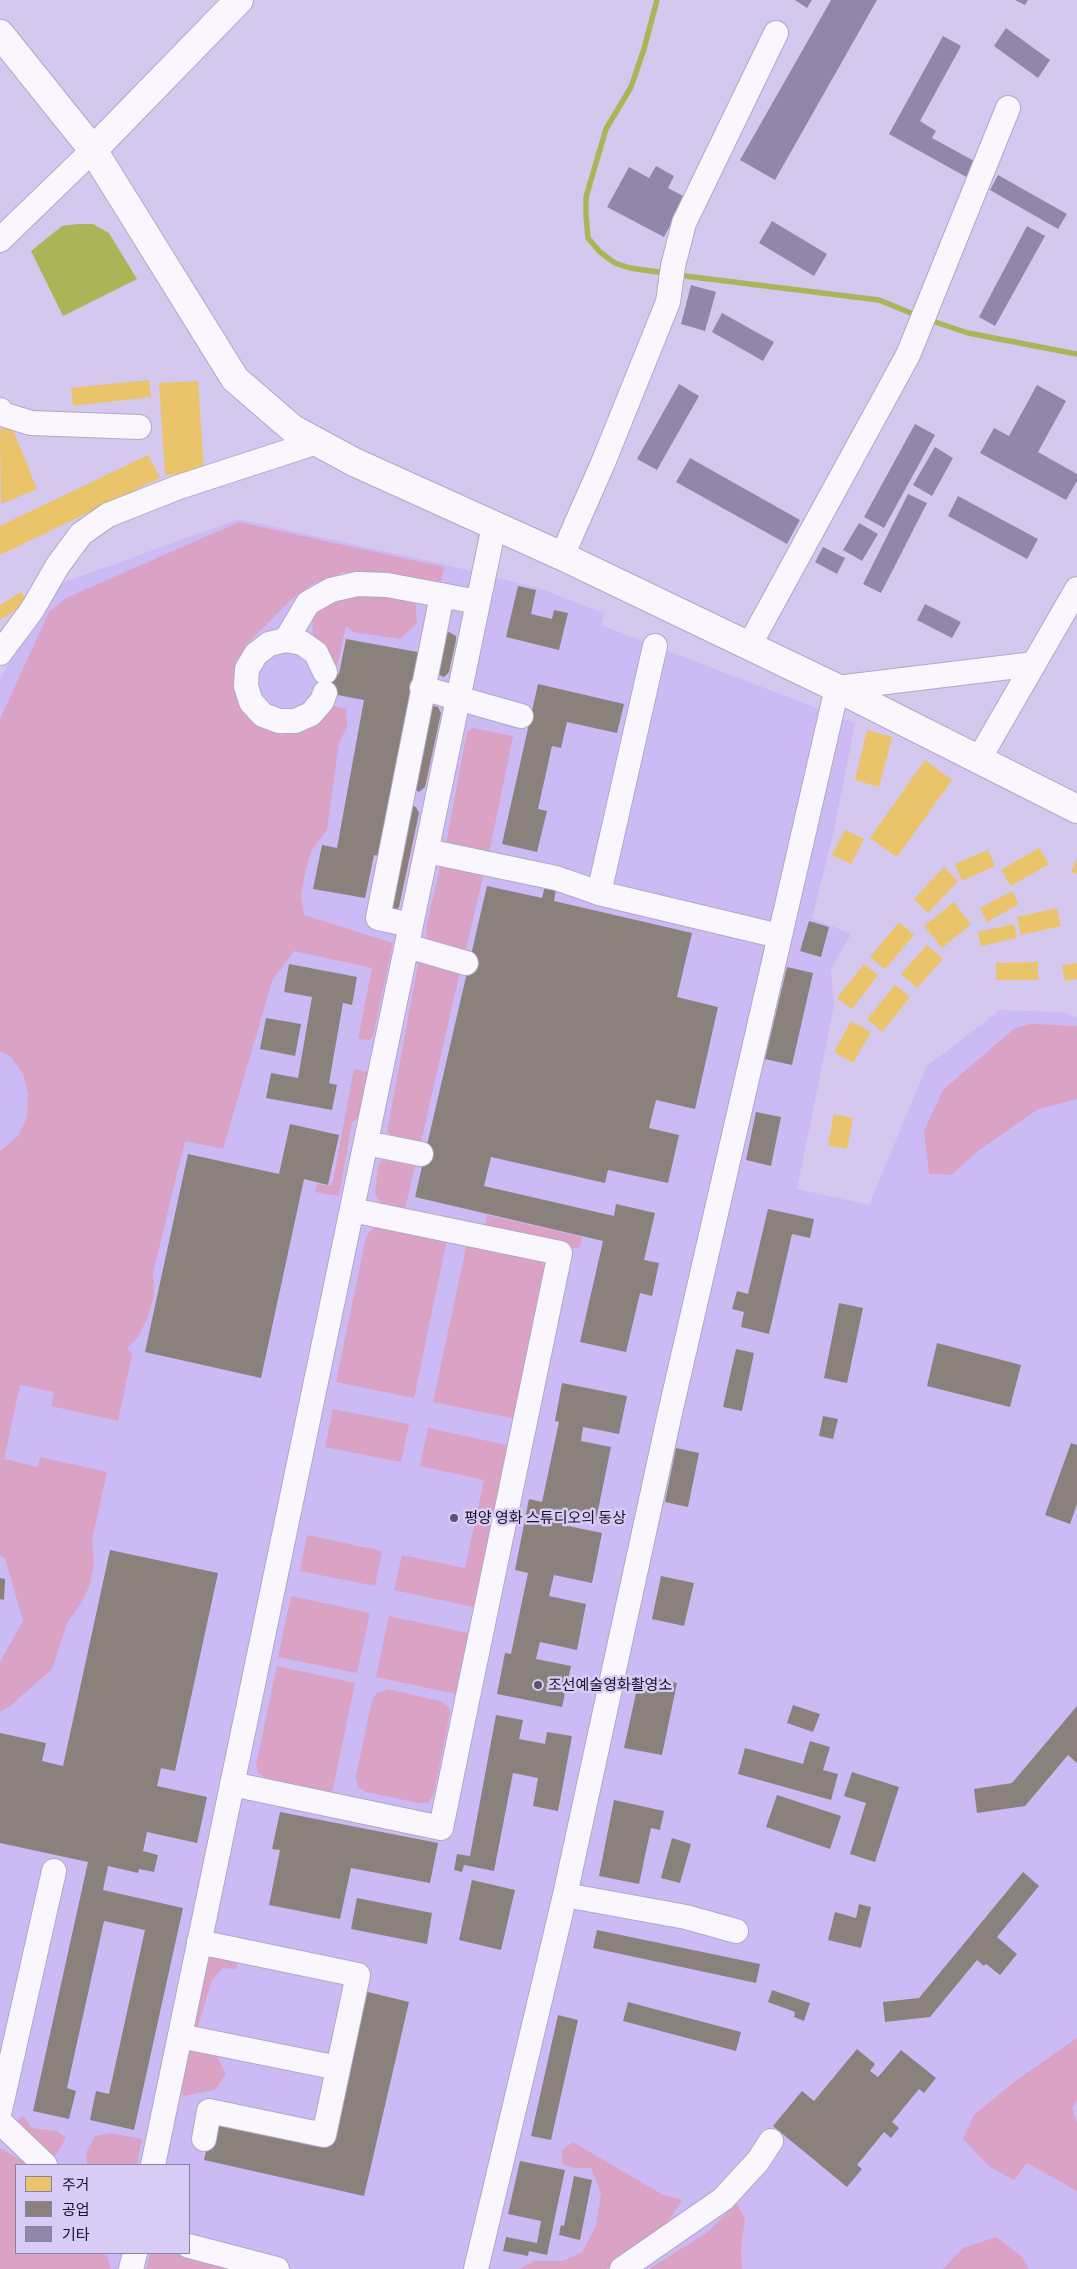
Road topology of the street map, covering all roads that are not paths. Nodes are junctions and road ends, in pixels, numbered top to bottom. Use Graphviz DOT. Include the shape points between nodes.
graph roads {
  1 [pos="239,0"];
  2 [pos="776,33"];
  3 [pos="0,34"];
  4 [pos="1008,108"];
  5 [pos="93,150"];
  6 [pos="0,240"];
  7 [pos="0,410"];
  8 [pos="139,427"];
  9 [pos="317,442"];
  10 [pos="494,526"];
  11 [pos="562,556"];
  12 [pos="1077,589"];
  13 [pos="442,595"];
  14 [pos="478,602"];
  15 [pos="286,640"];
  16 [pos="655,646"];
  17 [pos="748,646"];
  18 [pos="0,653"];
  19 [pos="1034,664"];
  20 [pos="422,688"];
  21 [pos="837,688"];
  22 [pos="458,698"];
  23 [pos="521,716"];
  24 [pos="979,759"];
  25 [pos="1077,808"];
  26 [pos="427,851"];
  27 [pos="599,893"];
  28 [pos="409,935"];
  29 [pos="779,936"];
  30 [pos="466,963"];
  31 [pos="366,1143"];
  32 [pos="421,1154"];
  33 [pos="352,1210"];
  34 [pos="232,1784"];
  35 [pos="54,1871"];
  36 [pos="565,1895"];
  37 [pos="736,1931"];
  38 [pos="199,1942"];
  39 [pos="180,2036"];
  40 [pos="338,2068"];
  41 [pos="0,2110"];
  42 [pos="0,2122"];
  43 [pos="204,2139"];
  44 [pos="771,2141"];
  45 [pos="44,2164"];
  46 [pos="153,2164"];
  47 [pos="190,2246"];
  48 [pos="135,2254"];
  49 [pos="131,2269"];
  50 [pos="277,2269"];
  51 [pos="476,2269"];
  52 [pos="622,2269"];
  1 -- 5 [label="main road"];
  2 -- 11 [label="street" via="684,223 668,302"];
  3 -- 5 [label="main road"];
  4 -- 17 [label="street" via="908,355"];
  5 -- 6 [label="street"];
  5 -- 9 [label="main road" via="235,379 293,429"];
  7 -- 8 [label="street" via="2,414 30,423"];
  9 -- 10 [label="main road"];
  9 -- 18 [label="street" via="179,487 108,515 81,534"];
  10 -- 11 [label="main road"];
  10 -- 14 [label="street"];
  11 -- 17 [label="main road"];
  12 -- 19 [label="street"];
  13 -- 14 [label="street"];
  13 -- 15 [label="street" via="386,585 357,584 331,590 308,603"];
  13 -- 20 [label="street"];
  14 -- 22 [label="street"];
  15 -- 15 [label="street" via="302,643 316,653 325,682 322,701 311,714 295,721 278,721 263,715 252,702 246,686 247,669 256,654 269,644"];
  16 -- 27 [label="street"];
  17 -- 21 [label="main road"];
  19 -- 21 [label="street"];
  19 -- 24 [label="street"];
  20 -- 22 [label="street"];
  20 -- 28 [label="street" via="378,918"];
  21 -- 24 [label="main road"];
  21 -- 29 [label="street"];
  22 -- 23 [label="street"];
  22 -- 26 [label="street"];
  24 -- 25 [label="main road"];
  26 -- 27 [label="street" via="556,878"];
  26 -- 28 [label="street"];
  27 -- 29 [label="street"];
  28 -- 30 [label="street"];
  28 -- 31 [label="street"];
  29 -- 36 [label="street"];
  31 -- 32 [label="street"];
  31 -- 33 [label="street"];
  33 -- 34 [label="street"];
  33 -- 34 [label="street" via="560,1253 441,1828"];
  34 -- 38 [label="street"];
  35 -- 41 [label="street"];
  36 -- 37 [label="street"];
  36 -- 51 [label="street"];
  38 -- 39 [label="street"];
  38 -- 40 [label="street" via="358,1974"];
  39 -- 40 [label="street"];
  39 -- 46 [label="street"];
  40 -- 43 [label="street" via="324,2135 210,2111"];
  42 -- 45 [label="street"];
  44 -- 52 [label="street" via="758,2161 723,2199"];
  47 -- 50 [label="street"];
  48 -- 49 [label="street"];
}
